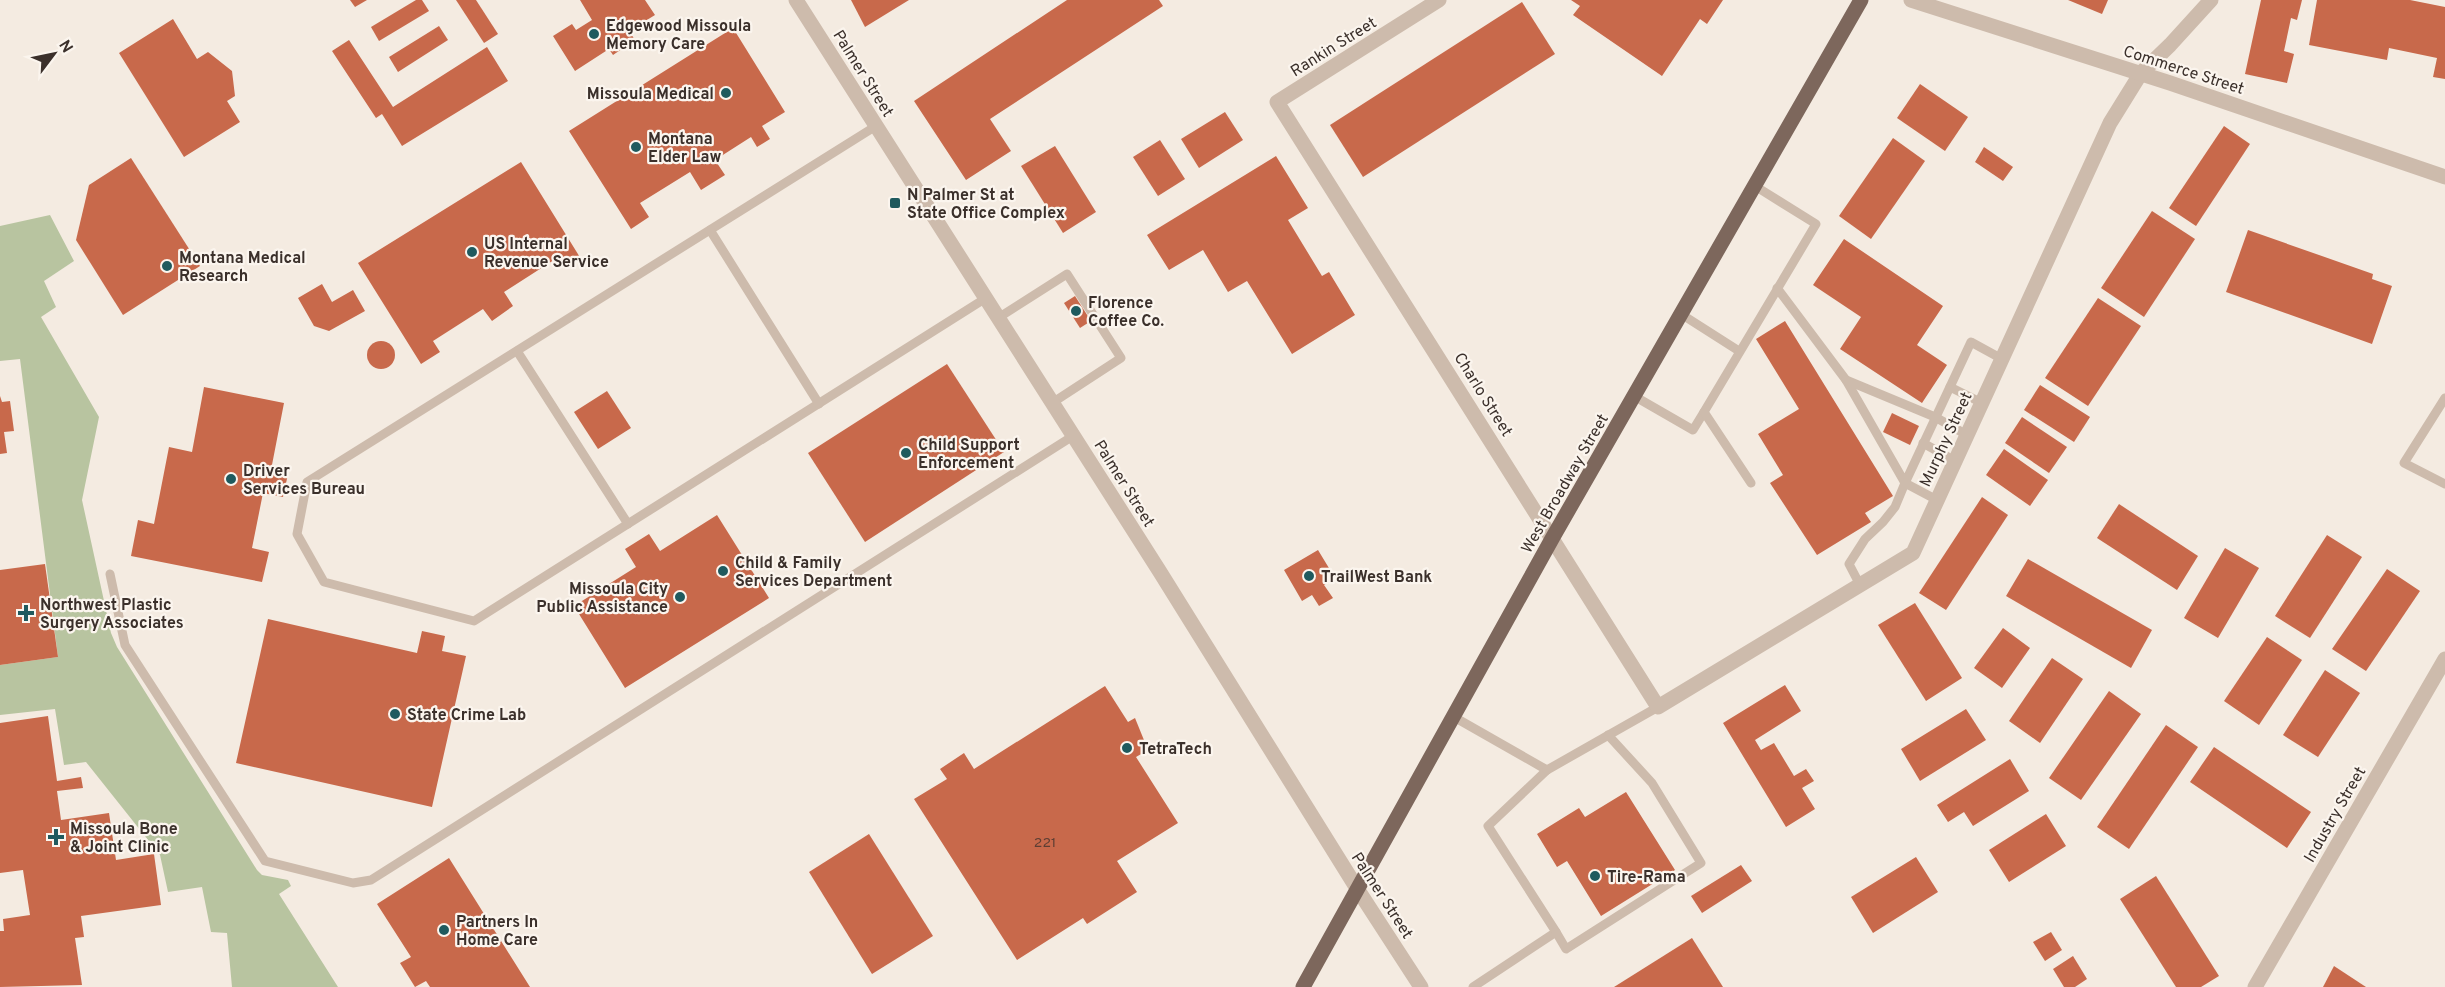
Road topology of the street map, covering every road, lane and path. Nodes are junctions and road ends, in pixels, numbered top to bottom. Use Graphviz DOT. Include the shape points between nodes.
graph roads {
  1 [pos="796,0"];
  2 [pos="1439,0"];
  3 [pos="1862,0"];
  4 [pos="1911,0"];
  5 [pos="2211,0"];
  6 [pos="2141,73"];
  7 [pos="1277,102"];
  8 [pos="876,126"];
  9 [pos="2445,177"];
  10 [pos="1755,186"];
  11 [pos="710,230"];
  12 [pos="1777,288"];
  13 [pos="986,298"];
  14 [pos="1681,315"];
  15 [pos="998,318"];
  16 [pos="517,351"];
  17 [pos="1739,351"];
  18 [pos="2002,359"];
  19 [pos="1846,380"];
  20 [pos="1950,387"];
  21 [pos="1634,396"];
  22 [pos="2445,398"];
  23 [pos="1052,403"];
  24 [pos="1982,403"];
  25 [pos="819,404"];
  26 [pos="1704,412"];
  27 [pos="1935,417"];
  28 [pos="1967,435"];
  29 [pos="1073,436"];
  30 [pos="1923,443"];
  31 [pos="1955,461"];
  32 [pos="1751,483"];
  33 [pos="1905,483"];
  34 [pos="2445,484"];
  35 [pos="1937,500"];
  36 [pos="628,524"];
  37 [pos="1553,537"];
  38 [pos="110,574"];
  39 [pos="1860,585"];
  40 [pos="2445,659"];
  41 [pos="1658,707"];
  42 [pos="1454,717"];
  43 [pos="1608,735"];
  44 [pos="1547,770"];
  45 [pos="1358,890"];
  46 [pos="1556,932"];
  47 [pos="1303,987"];
  48 [pos="1421,987"];
  49 [pos="1473,987"];
  50 [pos="2255,987"];
  1 -- 8 [label="street, Palmer Street"];
  2 -- 7 [label="street, Rankin Street"];
  3 -- 10 [label="main road, West Broadway Street"];
  4 -- 6 [label="street, Commerce Street"];
  5 -- 6 [label="street, Murphy Street"];
  6 -- 9 [label="street, Commerce Street"];
  6 -- 18 [label="street, Murphy Street" via="2110,123"];
  7 -- 37 [label="street, Charlo Street"];
  8 -- 11 [label="lane"];
  8 -- 13 [label="street, Palmer Street"];
  10 -- 12 [label="lane" via="1816,224"];
  10 -- 14 [label="main road, West Broadway Street"];
  11 -- 16 [label="lane"];
  11 -- 25 [label="lane"];
  12 -- 17 [label="lane"];
  12 -- 19 [label="lane"];
  13 -- 15 [label="street, Palmer Street"];
  13 -- 25 [label="lane"];
  14 -- 17 [label="lane"];
  14 -- 21 [label="main road, West Broadway Street"];
  15 -- 23 [label="street, Palmer Street"];
  15 -- 23 [label="lane" via="1066,274 1121,358"];
  16 -- 36 [label="lane"];
  16 -- 36 [label="lane" via="307,482 297,534 324,582 474,621"];
  17 -- 26 [label="lane"];
  18 -- 20 [label="lane" via="1971,342"];
  18 -- 24 [label="street, Murphy Street"];
  19 -- 27 [label="lane"];
  19 -- 33 [label="lane"];
  20 -- 24 [label="lane"];
  20 -- 27 [label="lane"];
  21 -- 26 [label="lane" via="1693,430"];
  21 -- 37 [label="main road, West Broadway Street"];
  22 -- 34 [label="lane" via="2404,464"];
  23 -- 29 [label="street, Palmer Street"];
  24 -- 28 [label="street, Murphy Street"];
  25 -- 36 [label="lane"];
  26 -- 32 [label="lane"];
  27 -- 28 [label="lane"];
  27 -- 30 [label="lane"];
  28 -- 31 [label="street, Murphy Street"];
  29 -- 38 [label="lane" via="371,880 353,883 265,861 125,645"];
  29 -- 45 [label="street, Palmer Street"];
  30 -- 31 [label="lane"];
  30 -- 33 [label="lane"];
  31 -- 35 [label="street, Murphy Street"];
  33 -- 35 [label="lane"];
  33 -- 39 [label="lane" via="1895,507 1865,539 1849,564"];
  35 -- 39 [label="street, Murphy Street" via="1913,553"];
  37 -- 41 [label="street, Charlo Street"];
  37 -- 42 [label="main road, West Broadway Street"];
  39 -- 41 [label="street, Murphy Street"];
  40 -- 50 [label="street, Industry Street"];
  41 -- 43 [label="lane"];
  42 -- 44 [label="lane"];
  42 -- 45 [label="main road, West Broadway Street"];
  43 -- 44 [label="lane"];
  43 -- 46 [label="lane" via="1652,783 1701,863 1566,949"];
  44 -- 46 [label="lane" via="1488,826"];
  45 -- 47 [label="main road, West Broadway Street"];
  45 -- 48 [label="street, Palmer Street"];
  46 -- 49 [label="lane"];
}
